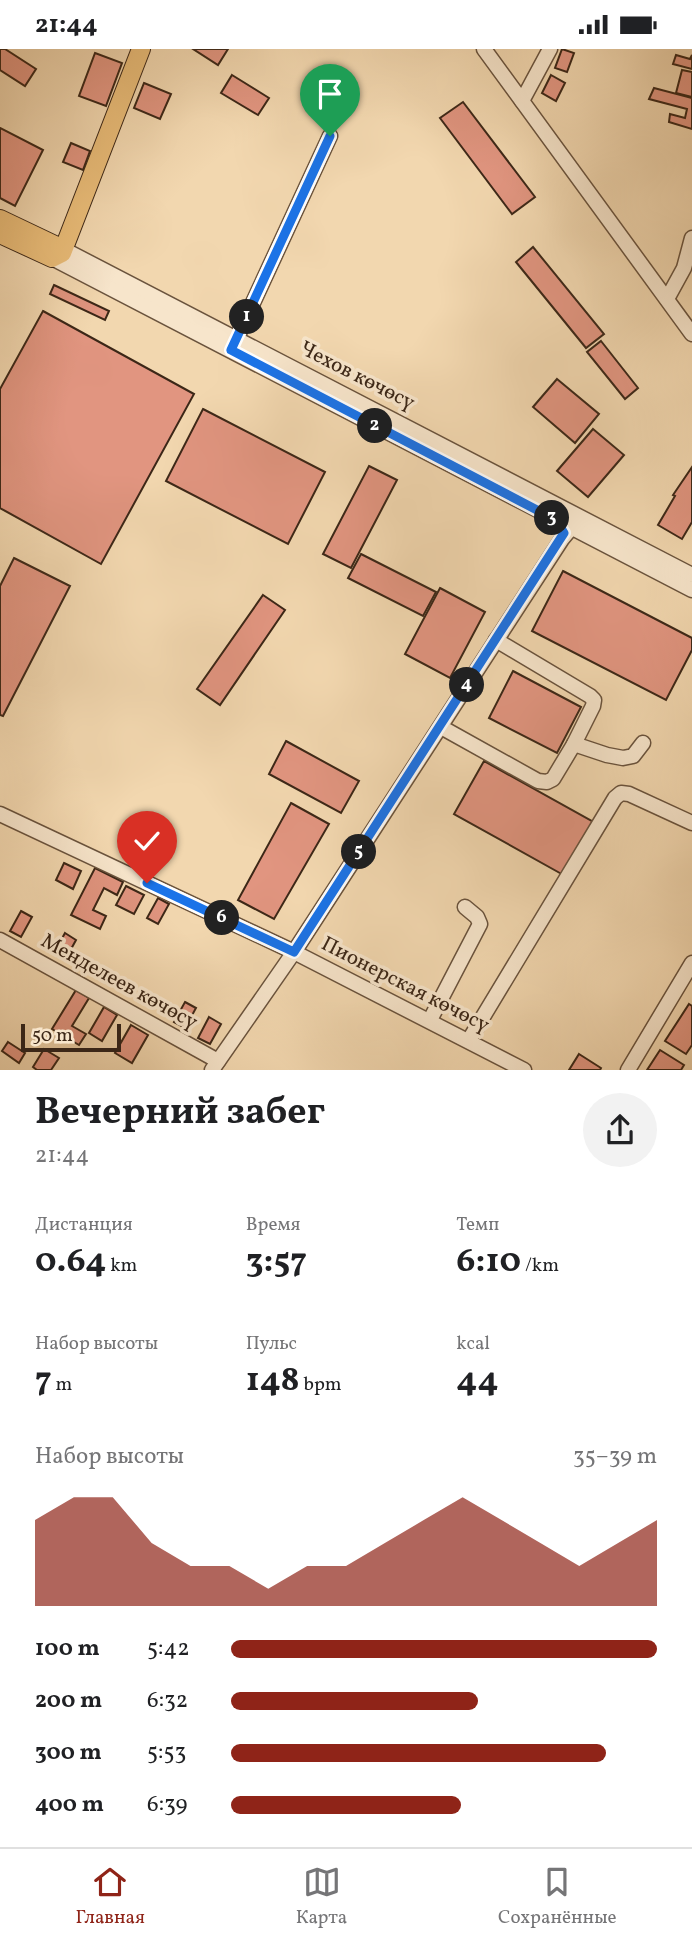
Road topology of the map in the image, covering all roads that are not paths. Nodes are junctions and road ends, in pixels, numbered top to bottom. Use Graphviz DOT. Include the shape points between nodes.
graph roads {
  1 [pos="141,49"];
  2 [pos="484,49"];
  3 [pos="550,49"];
  4 [pos="522,101"];
  5 [pos="330,136"];
  6 [pos="0,219"];
  7 [pos="0,234"];
  8 [pos="692,238"];
  9 [pos="58,254"];
  10 [pos="667,299"];
  11 [pos="692,334"];
  12 [pos="234,345"];
  13 [pos="571,524"];
  14 [pos="692,575"];
  15 [pos="692,590"];
  16 [pos="496,640"];
  17 [pos="440,727"];
  18 [pos="643,743"];
  19 [pos="575,744"];
  20 [pos="0,814"];
  21 [pos="692,824"];
  22 [pos="465,907"];
  23 [pos="0,940"];
  24 [pos="294,952"];
  25 [pos="692,963"];
  26 [pos="430,1020"];
  27 [pos="469,1040"];
  28 [pos="215,1066"];
  29 [pos="524,1070"];
  30 [pos="628,1070"];
  1 -- 9 [label="main road"];
  2 -- 4 [label="street"];
  3 -- 4 [label="street"];
  4 -- 10 [label="street"];
  5 -- 12 [label="street"];
  6 -- 9 [label="main road, Чехов көчөсү"];
  7 -- 9 [label="main road"];
  8 -- 10 [label="street" via="684,268"];
  9 -- 12 [label="street, Чехов көчөсү"];
  10 -- 11 [label="street"];
  12 -- 13 [label="street, Чехов көчөсү"];
  13 -- 14 [label="street, Чехов көчөсү"];
  13 -- 15 [label="street, Чехов көчөсү"];
  13 -- 16 [label="street"];
  16 -- 17 [label="street"];
  16 -- 19 [label="street" via="594,700"];
  17 -- 19 [label="street" via="538,781 553,779"];
  17 -- 24 [label="street"];
  18 -- 19 [label="street" via="633,756 623,758"];
  20 -- 24 [label="street, Пионерская көчөсү"];
  21 -- 27 [label="street" via="629,794 615,798"];
  22 -- 26 [label="street" via="480,923"];
  23 -- 28 [label="street, Менделеев көчөсү"];
  24 -- 26 [label="street, Пионерская көчөсү"];
  24 -- 28 [label="street"];
  25 -- 30 [label="street"];
  26 -- 27 [label="street, Пионерская көчөсү"];
  27 -- 29 [label="street, Пионерская көчөсү"];
}
